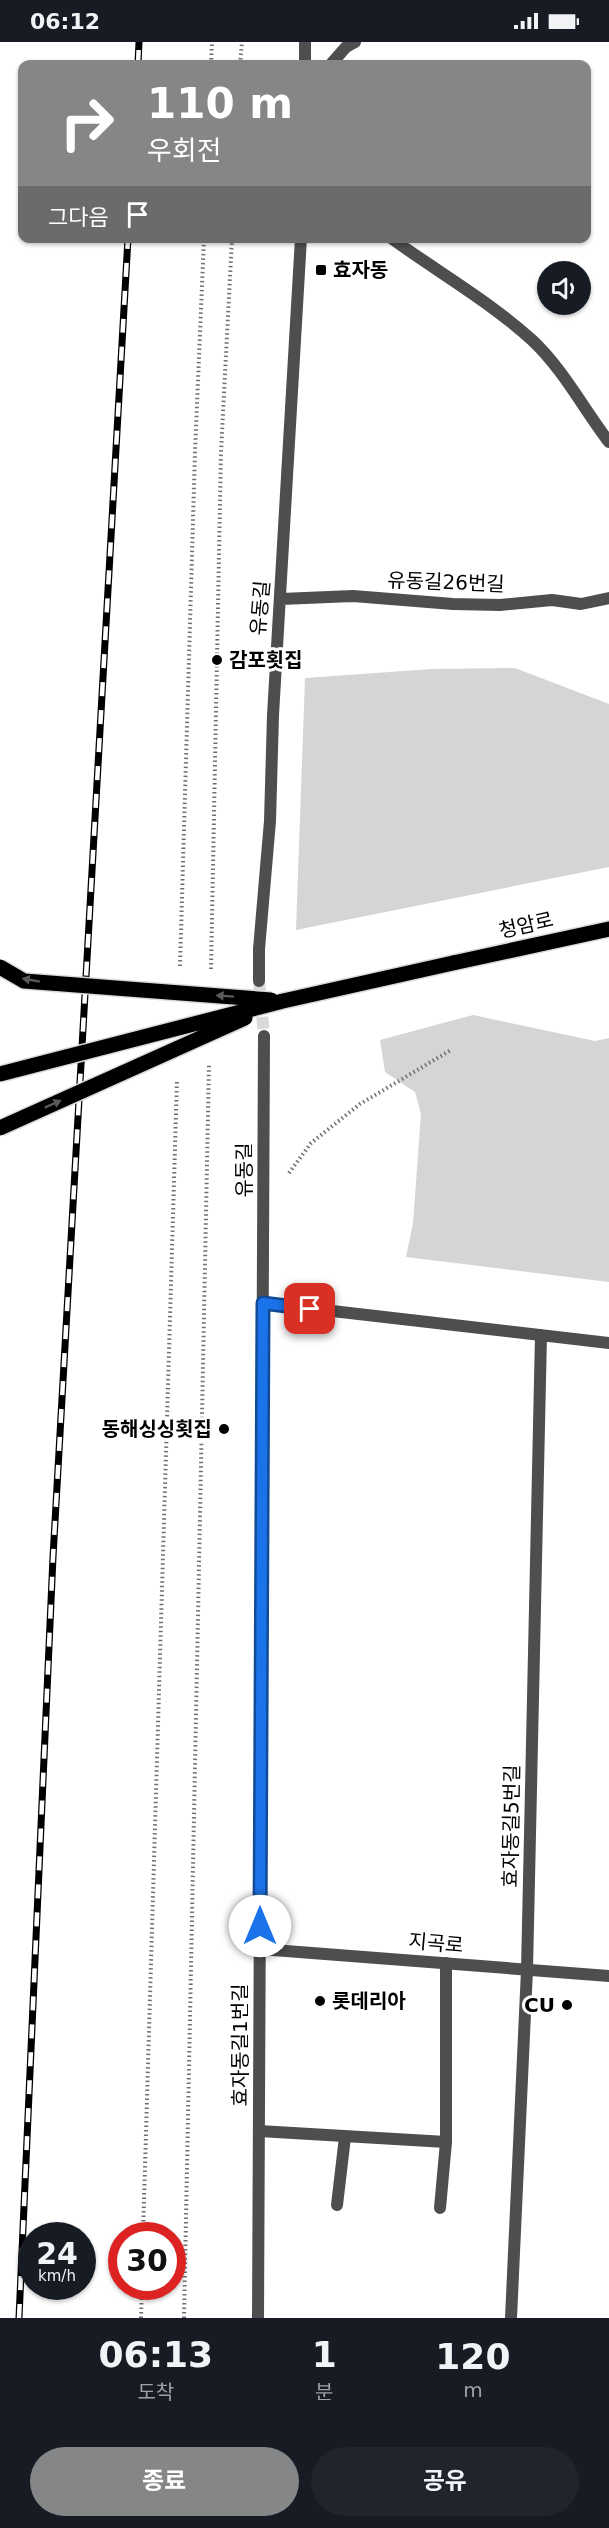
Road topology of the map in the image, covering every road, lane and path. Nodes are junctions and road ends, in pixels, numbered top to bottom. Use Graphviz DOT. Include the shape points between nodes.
graph roads {
  1 [pos="212,42"];
  2 [pos="242,42"];
  3 [pos="305,42"];
  4 [pos="356,42"];
  5 [pos="211,60"];
  6 [pos="240,60"];
  7 [pos="305,60"];
  8 [pos="335,60"];
  9 [pos="204,243"];
  10 [pos="232,243"];
  11 [pos="301,243"];
  12 [pos="398,243"];
  13 [pos="609,442"];
  14 [pos="609,598"];
  15 [pos="281,599"];
  16 [pos="609,929"];
  17 [pos="180,966"];
  18 [pos="0,967"];
  19 [pos="211,979"];
  20 [pos="259,981"];
  21 [pos="284,1001"];
  22 [pos="264,1036"];
  23 [pos="451,1050"];
  24 [pos="209,1062"];
  25 [pos="0,1074"];
  26 [pos="177,1074"];
  27 [pos="0,1128"];
  28 [pos="264,1188"];
  29 [pos="263,1303"];
  30 [pos="541,1335"];
  31 [pos="609,1343"];
  32 [pos="260,1948"];
  33 [pos="446,1963"];
  34 [pos="527,1970"];
  35 [pos="609,1976"];
  36 [pos="259,2131"];
  37 [pos="345,2137"];
  38 [pos="446,2142"];
  39 [pos="338,2205"];
  40 [pos="440,2208"];
  41 [pos="143,2222"];
  42 [pos="142,2300"];
  43 [pos="141,2318"];
  44 [pos="184,2318"];
  45 [pos="258,2318"];
  46 [pos="511,2318"];
  1 -- 5 [label="path"];
  2 -- 6 [label="path"];
  3 -- 7 [label="street"];
  4 -- 8 [label="street"];
  9 -- 17 [label="path"];
  10 -- 19 [label="path" via="221,453"];
  11 -- 15 [label="street, 유동길"];
  12 -- 13 [label="street" via="492,307 533,341 566,379"];
  14 -- 15 [label="street, 유동길26번길" via="581,604 552,600 500,605 353,596"];
  15 -- 20 [label="street, 유동길"];
  16 -- 21 [label="main road, 청암로, bridge"];
  21 -- 18 [label="main road, one-way, bridge" via="24,981"];
  21 -- 25 [label="main road, bridge"];
  27 -- 21 [label="main road, one-way, bridge"];
  22 -- 28 [label="street, 유동길"];
  23 -- 28 [label="path" via="360,1104 311,1143 283,1181"];
  24 -- 44 [label="path"];
  26 -- 41 [label="path"];
  28 -- 29 [label="street, 유동길"];
  29 -- 30 [label="street"];
  29 -- 32 [label="street, 효자동길1번길"];
  30 -- 31 [label="street"];
  30 -- 34 [label="street, 효자동길5번길"];
  32 -- 33 [label="street, 지곡로"];
  32 -- 36 [label="street, 효자동길1번길"];
  33 -- 34 [label="street, 지곡로"];
  33 -- 38 [label="street"];
  34 -- 35 [label="street, 지곡로"];
  34 -- 46 [label="street, 효자동길5번길"];
  36 -- 37 [label="street"];
  36 -- 45 [label="street, 효자동길1번길"];
  37 -- 38 [label="street"];
  37 -- 39 [label="street"];
  38 -- 40 [label="street"];
  42 -- 43 [label="path"];
}
